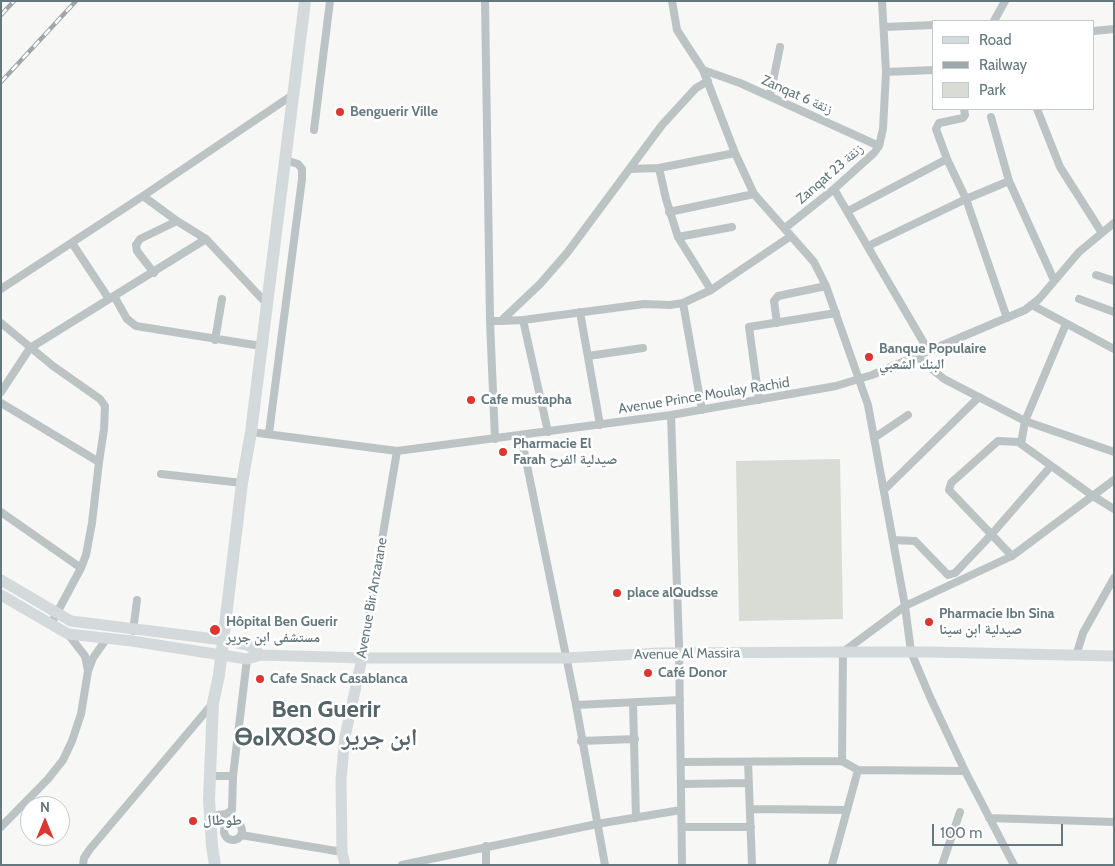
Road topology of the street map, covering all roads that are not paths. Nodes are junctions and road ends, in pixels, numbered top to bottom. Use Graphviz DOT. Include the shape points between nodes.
graph roads {
  1 [pos="305,1"];
  2 [pos="330,1"];
  3 [pos="485,1"];
  4 [pos="672,1"];
  5 [pos="882,1"];
  6 [pos="1006,1"];
  7 [pos="995,20"];
  8 [pos="932,25"];
  9 [pos="884,26"];
  10 [pos="1114,30"];
  11 [pos="1095,31"];
  12 [pos="780,48"];
  13 [pos="703,70"];
  14 [pos="932,70"];
  15 [pos="886,72"];
  16 [pos="708,81"];
  17 [pos="294,94"];
  18 [pos="770,96"];
  19 [pos="964,110"];
  20 [pos="1037,110"];
  21 [pos="991,117"];
  22 [pos="314,130"];
  23 [pos="879,146"];
  24 [pos="735,153"];
  25 [pos="947,159"];
  26 [pos="285,160"];
  27 [pos="659,168"];
  28 [pos="630,170"];
  29 [pos="1009,180"];
  30 [pos="834,188"];
  31 [pos="754,194"];
  32 [pos="143,196"];
  33 [pos="966,198"];
  34 [pos="848,211"];
  35 [pos="669,212"];
  36 [pos="177,221"];
  37 [pos="1114,224"];
  38 [pos="732,227"];
  39 [pos="785,228"];
  40 [pos="1102,233"];
  41 [pos="791,236"];
  42 [pos="678,237"];
  43 [pos="206,239"];
  44 [pos="72,243"];
  45 [pos="868,246"];
  46 [pos="154,273"];
  47 [pos="1096,275"];
  48 [pos="1054,280"];
  49 [pos="1114,281"];
  50 [pos="826,286"];
  51 [pos="1,289"];
  52 [pos="711,290"];
  53 [pos="111,298"];
  54 [pos="222,299"];
  55 [pos="1078,299"];
  56 [pos="266,302"];
  57 [pos="684,303"];
  58 [pos="1032,305"];
  59 [pos="580,312"];
  60 [pos="1114,312"];
  61 [pos="836,313"];
  62 [pos="1007,318"];
  63 [pos="523,320"];
  64 [pos="490,321"];
  65 [pos="501,321"];
  66 [pos="1,323"];
  67 [pos="777,323"];
  68 [pos="1066,324"];
  69 [pos="215,340"];
  70 [pos="261,346"];
  71 [pos="30,348"];
  72 [pos="643,348"];
  73 [pos="1114,349"];
  74 [pos="928,350"];
  75 [pos="915,355"];
  76 [pos="588,356"];
  77 [pos="858,380"];
  78 [pos="1,392"];
  79 [pos="979,397"];
  80 [pos="759,400"];
  81 [pos="1,403"];
  82 [pos="702,410"];
  83 [pos="671,415"];
  84 [pos="908,415"];
  85 [pos="1025,421"];
  86 [pos="600,425"];
  87 [pos="251,432"];
  88 [pos="548,432"];
  89 [pos="269,433"];
  90 [pos="521,436"];
  91 [pos="874,438"];
  92 [pos="495,439"];
  93 [pos="1020,442"];
  94 [pos="397,451"];
  95 [pos="1114,452"];
  96 [pos="98,462"];
  97 [pos="1051,466"];
  98 [pos="161,474"];
  99 [pos="1114,480"];
  100 [pos="242,483"];
  101 [pos="884,490"];
  102 [pos="1093,496"];
  103 [pos="1114,509"];
  104 [pos="1,512"];
  105 [pos="992,535"];
  106 [pos="893,540"];
  107 [pos="1012,556"];
  108 [pos="81,568"];
  109 [pos="1114,578"];
  110 [pos="1,580"];
  111 [pos="1,595"];
  112 [pos="137,600"];
  113 [pos="905,606"];
  114 [pos="57,613"];
  115 [pos="51,624"];
  116 [pos="134,628"];
  117 [pos="68,634"];
  118 [pos="107,638"];
  119 [pos="223,640"];
  120 [pos="132,641"];
  121 [pos="843,652"];
  122 [pos="911,652"];
  123 [pos="221,654"];
  124 [pos="679,654"];
  125 [pos="261,655"];
  126 [pos="1076,656"];
  127 [pos="1114,656"];
  128 [pos="362,658"];
  129 [pos="566,658"];
  130 [pos="247,659"];
  131 [pos="88,671"];
  132 [pos="680,700"];
  133 [pos="213,703"];
  134 [pos="634,703"];
  135 [pos="576,705"];
  136 [pos="635,740"];
  137 [pos="582,741"];
  138 [pos="842,760"];
  139 [pos="681,762"];
  140 [pos="748,762"];
  141 [pos="858,770"];
  142 [pos="965,771"];
  143 [pos="209,776"];
  144 [pos="233,776"];
  145 [pos="749,783"];
  146 [pos="681,784"];
  147 [pos="750,809"];
  148 [pos="681,810"];
  149 [pos="847,810"];
  150 [pos="960,812"];
  151 [pos="636,818"];
  152 [pos="988,818"];
  153 [pos="210,822"];
  154 [pos="1114,822"];
  155 [pos="597,824"];
  156 [pos="1,827"];
  157 [pos="682,827"];
  158 [pos="751,827"];
  159 [pos="225,830"];
  160 [pos="241,835"];
  161 [pos="486,846"];
  162 [pos="342,852"];
  163 [pos="84,861"];
  164 [pos="91,865"];
  165 [pos="215,865"];
  166 [pos="345,865"];
  167 [pos="402,865"];
  168 [pos="486,865"];
  169 [pos="605,865"];
  170 [pos="682,865"];
  171 [pos="752,865"];
  172 [pos="832,865"];
  173 [pos="942,865"];
  174 [pos="1014,865"];
  1 -- 17 [label="main road"];
  2 -- 22 [label="street"];
  3 -- 64 [label="street"];
  4 -- 13 [label="street" via="677,30"];
  5 -- 9 [label="street, Zanqat 23 زنقة"];
  6 -- 7 [label="street"];
  8 -- 9 [label="street"];
  9 -- 15 [label="street, Zanqat 23 زنقة"];
  10 -- 11 [label="street"];
  12 -- 18 [label="street"];
  13 -- 16 [label="street"];
  13 -- 18 [label="street, Zanqat 6 زنقة"];
  14 -- 15 [label="street"];
  15 -- 23 [label="street, Zanqat 23 زنقة"];
  16 -- 24 [label="street"];
  16 -- 28 [label="street" via="696,88 666,120"];
  17 -- 26 [label="main road"];
  17 -- 32 [label="street"];
  18 -- 23 [label="street, Zanqat 6 زنقة"];
  19 -- 25 [label="street" via="963,118 937,125"];
  20 -- 40 [label="street" via="1060,168"];
  21 -- 29 [label="street"];
  23 -- 30 [label="street, Zanqat 23 زنقة"];
  24 -- 27 [label="street"];
  24 -- 31 [label="street"];
  25 -- 33 [label="street"];
  25 -- 34 [label="street"];
  26 -- 56 [label="main road"];
  26 -- 89 [label="street" via="298,164 302,179"];
  27 -- 28 [label="street"];
  27 -- 35 [label="street"];
  28 -- 65 [label="street" via="567,253"];
  29 -- 33 [label="street"];
  29 -- 48 [label="street"];
  30 -- 34 [label="street"];
  30 -- 39 [label="street, Zanqat 23 زنقة"];
  31 -- 35 [label="street"];
  31 -- 39 [label="street"];
  32 -- 36 [label="street"];
  32 -- 44 [label="street"];
  33 -- 45 [label="street"];
  33 -- 62 [label="street"];
  34 -- 45 [label="street"];
  35 -- 42 [label="street"];
  36 -- 43 [label="street"];
  36 -- 46 [label="street" via="136,245"];
  37 -- 40 [label="street, Avenue Prince Moulay Rachid"];
  38 -- 42 [label="street"];
  39 -- 41 [label="street"];
  40 -- 48 [label="street, Avenue Prince Moulay Rachid" via="1079,252"];
  41 -- 50 [label="street" via="814,262"];
  41 -- 52 [label="street"];
  42 -- 52 [label="street"];
  43 -- 46 [label="street"];
  43 -- 56 [label="street"];
  44 -- 51 [label="street"];
  44 -- 53 [label="street"];
  45 -- 74 [label="street"];
  46 -- 53 [label="street"];
  47 -- 49 [label="street"];
  48 -- 58 [label="street, Avenue Prince Moulay Rachid"];
  50 -- 61 [label="street"];
  50 -- 67 [label="street" via="778,296 774,300"];
  52 -- 57 [label="street"];
  53 -- 69 [label="street" via="136,326"];
  53 -- 71 [label="street"];
  54 -- 69 [label="street"];
  55 -- 60 [label="street"];
  56 -- 70 [label="main road"];
  57 -- 59 [label="street"];
  57 -- 82 [label="street"];
  58 -- 62 [label="street, Avenue Prince Moulay Rachid"];
  58 -- 68 [label="street"];
  59 -- 63 [label="street"];
  59 -- 76 [label="street"];
  61 -- 67 [label="street"];
  61 -- 77 [label="street"];
  62 -- 74 [label="street, Avenue Prince Moulay Rachid"];
  63 -- 65 [label="street"];
  63 -- 88 [label="street"];
  64 -- 65 [label="street"];
  64 -- 92 [label="street"];
  66 -- 71 [label="street"];
  67 -- 80 [label="street" via="749,327"];
  68 -- 73 [label="street"];
  68 -- 85 [label="street"];
  69 -- 70 [label="street"];
  70 -- 87 [label="main road"];
  71 -- 78 [label="street"];
  71 -- 96 [label="street" via="104,402 104,429"];
  72 -- 76 [label="street"];
  74 -- 75 [label="street, Avenue Prince Moulay Rachid"];
  75 -- 77 [label="street, Avenue Prince Moulay Rachid"];
  75 -- 79 [label="street" via="944,379"];
  76 -- 86 [label="street"];
  77 -- 80 [label="street, Avenue Prince Moulay Rachid"];
  77 -- 91 [label="street" via="868,405"];
  79 -- 85 [label="street"];
  79 -- 101 [label="street"];
  80 -- 82 [label="street, Avenue Prince Moulay Rachid"];
  81 -- 96 [label="street"];
  82 -- 83 [label="street, Avenue Prince Moulay Rachid"];
  83 -- 86 [label="street, Avenue Prince Moulay Rachid"];
  83 -- 124 [label="street"];
  84 -- 91 [label="street"];
  85 -- 93 [label="street"];
  85 -- 95 [label="street"];
  86 -- 88 [label="street, Avenue Prince Moulay Rachid"];
  87 -- 89 [label="street, Avenue Prince Moulay Rachid"];
  87 -- 100 [label="main road"];
  88 -- 90 [label="street, Avenue Prince Moulay Rachid"];
  89 -- 94 [label="street, Avenue Prince Moulay Rachid"];
  90 -- 92 [label="street, Avenue Prince Moulay Rachid"];
  90 -- 129 [label="street"];
  91 -- 101 [label="street"];
  92 -- 94 [label="street, Avenue Prince Moulay Rachid"];
  93 -- 97 [label="street"];
  93 -- 105 [label="street" via="998,441 951,483 948,490"];
  94 -- 128 [label="street, Avenue Bir Anzarane"];
  96 -- 108 [label="street" via="92,523"];
  97 -- 102 [label="street"];
  97 -- 105 [label="street"];
  98 -- 100 [label="street"];
  99 -- 102 [label="street"];
  100 -- 119 [label="main road"];
  101 -- 106 [label="street"];
  102 -- 103 [label="street"];
  102 -- 107 [label="street"];
  104 -- 108 [label="street"];
  105 -- 106 [label="street" via="955,573 948,576 915,541"];
  105 -- 107 [label="street"];
  106 -- 113 [label="street"];
  107 -- 113 [label="street"];
  108 -- 114 [label="street"];
  109 -- 126 [label="street" via="1083,633"];
  110 -- 114 [label="street, Avenue Al Massira"];
  111 -- 115 [label="street"];
  112 -- 116 [label="street"];
  113 -- 121 [label="street"];
  113 -- 122 [label="street"];
  114 -- 115 [label="street"];
  114 -- 116 [label="street, Avenue Al Massira" via="71,620"];
  115 -- 117 [label="street"];
  116 -- 119 [label="street, Avenue Al Massira"];
  116 -- 120 [label="street"];
  117 -- 118 [label="street, Avenue Al Massira"];
  117 -- 131 [label="street" via="85,656"];
  118 -- 120 [label="street, Avenue Al Massira"];
  118 -- 131 [label="street"];
  119 -- 123 [label="main road"];
  119 -- 125 [label="street, Avenue Al Massira" via="248,645"];
  120 -- 123 [label="street, Avenue Al Massira"];
  121 -- 122 [label="street, Avenue Al Massira"];
  121 -- 124 [label="street, Avenue Al Massira"];
  121 -- 138 [label="street"];
  122 -- 126 [label="street, Avenue Al Massira"];
  122 -- 142 [label="street"];
  123 -- 130 [label="street, Avenue Al Massira"];
  123 -- 133 [label="main road"];
  124 -- 129 [label="street, Avenue Al Massira"];
  124 -- 132 [label="street"];
  125 -- 128 [label="street, Avenue Al Massira"];
  125 -- 130 [label="street, Avenue Al Massira"];
  126 -- 127 [label="street, Avenue Al Massira"];
  128 -- 129 [label="street, Avenue Al Massira"];
  128 -- 162 [label="street, Avenue Bir Anzarane" via="345,737"];
  129 -- 135 [label="street"];
  130 -- 144 [label="street"];
  131 -- 156 [label="street" via="82,714 63,760"];
  132 -- 134 [label="street"];
  132 -- 139 [label="street"];
  133 -- 143 [label="main road"];
  133 -- 163 [label="street" via="90,849"];
  134 -- 135 [label="street"];
  134 -- 136 [label="street"];
  135 -- 137 [label="street"];
  136 -- 137 [label="street"];
  136 -- 151 [label="street"];
  137 -- 155 [label="street"];
  138 -- 140 [label="street"];
  138 -- 141 [label="street"];
  139 -- 140 [label="street"];
  139 -- 146 [label="street"];
  140 -- 145 [label="street"];
  141 -- 142 [label="street"];
  141 -- 149 [label="street"];
  142 -- 152 [label="street"];
  143 -- 144 [label="street"];
  143 -- 153 [label="main road"];
  144 -- 153 [label="street" via="232,810"];
  145 -- 146 [label="street"];
  145 -- 147 [label="street"];
  146 -- 148 [label="street"];
  147 -- 149 [label="street"];
  147 -- 158 [label="street"];
  148 -- 151 [label="street"];
  148 -- 157 [label="street"];
  149 -- 172 [label="street"];
  150 -- 173 [label="street"];
  151 -- 155 [label="street"];
  152 -- 154 [label="street"];
  152 -- 174 [label="street"];
  153 -- 159 [label="street"];
  153 -- 165 [label="main road"];
  155 -- 161 [label="street"];
  155 -- 169 [label="street"];
  157 -- 158 [label="street"];
  157 -- 170 [label="street"];
  158 -- 171 [label="street"];
  159 -- 160 [label="street" via="232,840"];
  159 -- 160 [label="street" via="229,823 234,822 240,824"];
  160 -- 162 [label="street"];
  161 -- 167 [label="street"];
  161 -- 168 [label="street"];
  162 -- 166 [label="street, Avenue Bir Anzarane"];
  163 -- 164 [label="street"];
}
